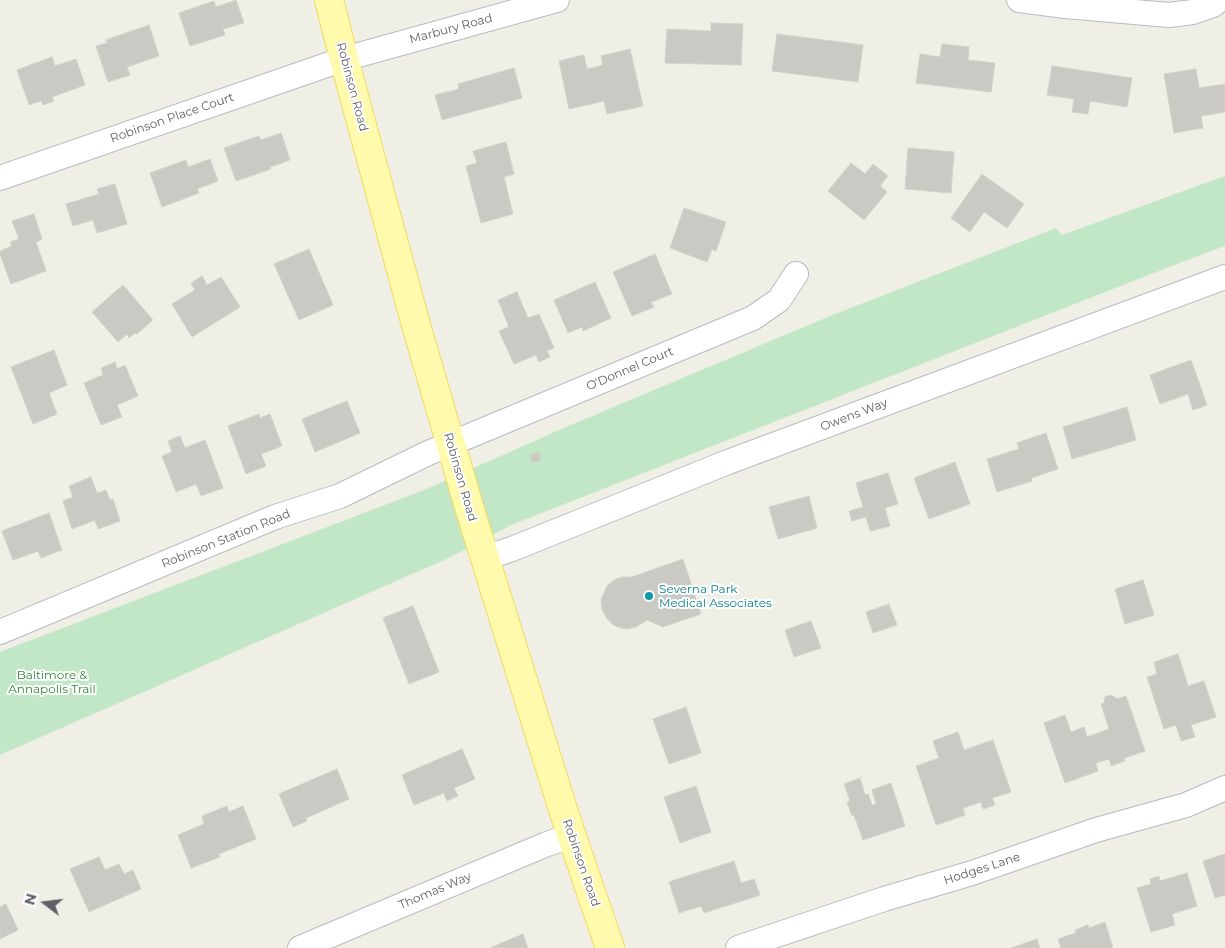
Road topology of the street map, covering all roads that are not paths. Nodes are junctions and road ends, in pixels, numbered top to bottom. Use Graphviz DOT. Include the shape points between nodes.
graph roads {
  1 [pos="329,0"];
  2 [pos="557,0"];
  3 [pos="1019,0"];
  4 [pos="1219,0"];
  5 [pos="344,59"];
  6 [pos="0,178"];
  7 [pos="796,274"];
  8 [pos="1225,277"];
  9 [pos="451,444"];
  10 [pos="484,558"];
  11 [pos="0,632"];
  12 [pos="1225,788"];
  13 [pos="571,836"];
  14 [pos="300,948"];
  15 [pos="610,948"];
  16 [pos="738,948"];
  1 -- 5 [label="main road, Robinson Road"];
  2 -- 5 [label="street, Marbury Road"];
  3 -- 4 [label="street" via="1169,15 1193,12"];
  5 -- 6 [label="street, Robinson Place Court"];
  5 -- 9 [label="main road, Robinson Road"];
  7 -- 9 [label="street, O'Donnel Court" via="779,300 753,318"];
  8 -- 10 [label="street, Owens Way" via="728,462"];
  9 -- 10 [label="main road, Robinson Road"];
  9 -- 11 [label="street, Robinson Station Road" via="340,496 275,517"];
  10 -- 13 [label="main road, Robinson Road"];
  12 -- 16 [label="street, Hodges Lane" via="1186,805 1096,830"];
  13 -- 14 [label="street, Thomas Way"];
  13 -- 15 [label="main road, Robinson Road"];
}
